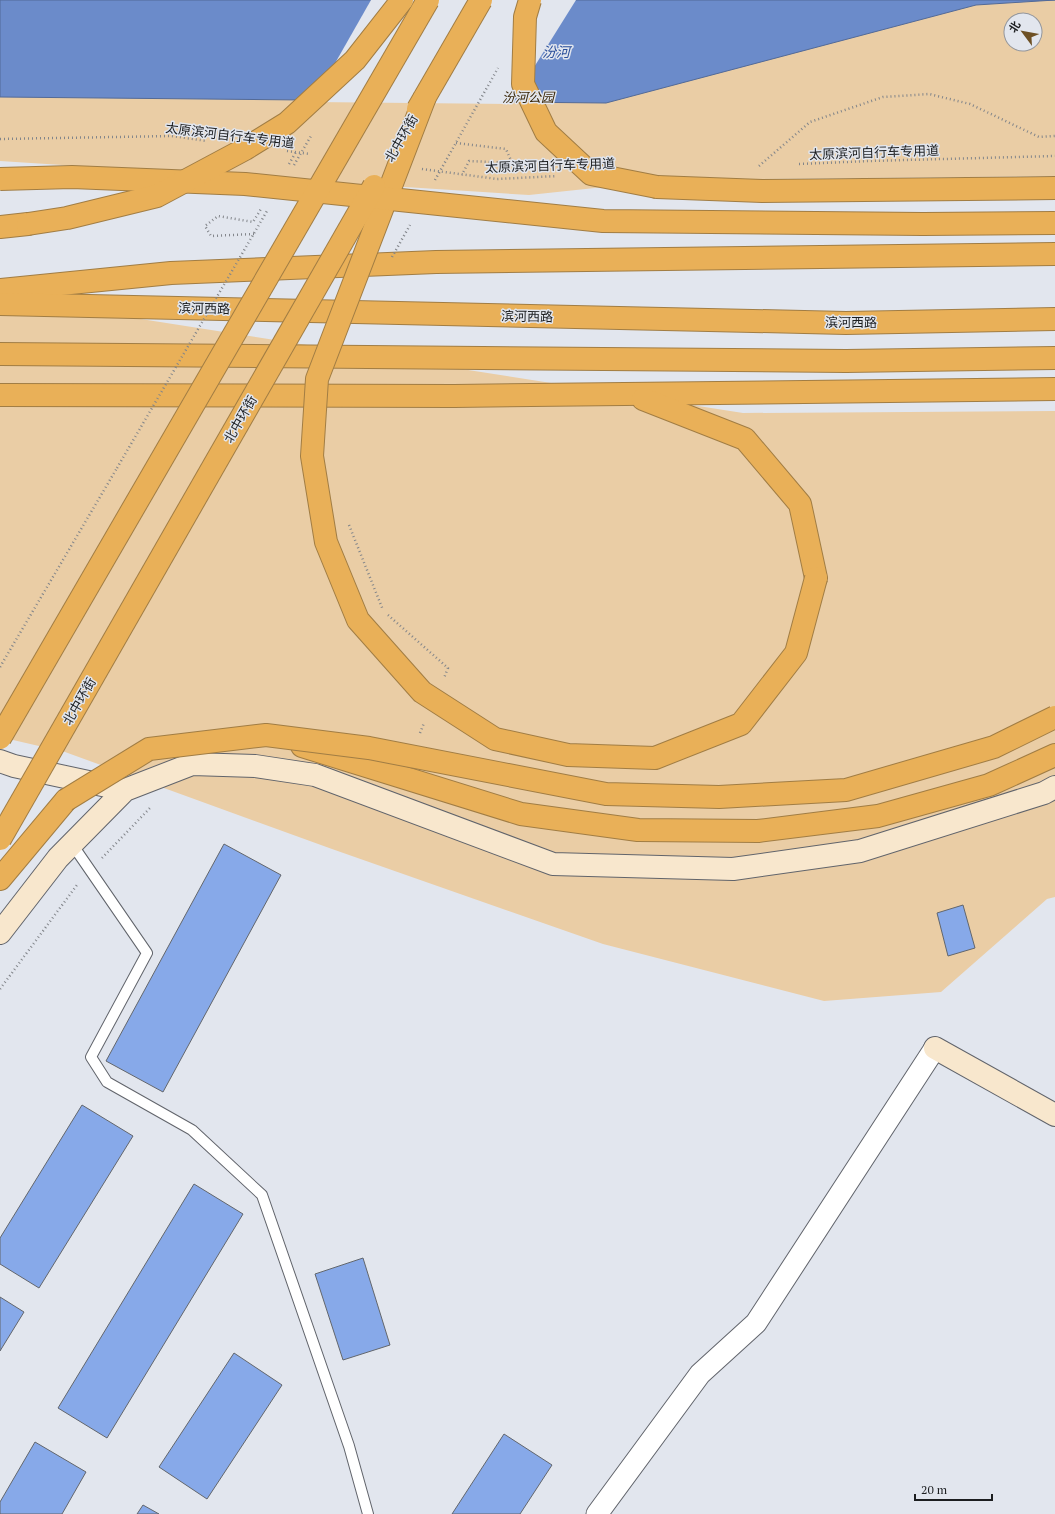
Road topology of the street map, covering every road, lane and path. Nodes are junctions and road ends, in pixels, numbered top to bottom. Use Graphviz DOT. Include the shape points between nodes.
graph roads {
  1 [pos="402,0"];
  2 [pos="428,0"];
  3 [pos="481,0"];
  4 [pos="530,0"];
  5 [pos="425,97"];
  6 [pos="312,134"];
  7 [pos="1055,136"];
  8 [pos="0,139"];
  9 [pos="210,141"];
  10 [pos="456,143"];
  11 [pos="280,150"];
  12 [pos="311,154"];
  13 [pos="1055,156"];
  14 [pos="798,164"];
  15 [pos="766,166"];
  16 [pos="293,167"];
  17 [pos="414,168"];
  18 [pos="462,175"];
  19 [pos="560,176"];
  20 [pos="0,179"];
  21 [pos="1055,188"];
  22 [pos="269,207"];
  23 [pos="0,222"];
  24 [pos="253,222"];
  25 [pos="1055,222"];
  26 [pos="28,224"];
  27 [pos="0,227"];
  28 [pos="254,234"];
  29 [pos="1055,254"];
  30 [pos="0,290"];
  31 [pos="0,304"];
  32 [pos="1055,319"];
  33 [pos="0,354"];
  34 [pos="1055,358"];
  35 [pos="1055,389"];
  36 [pos="633,394"];
  37 [pos="0,395"];
  38 [pos="92,395"];
  39 [pos="0,408"];
  40 [pos="349,524"];
  41 [pos="0,667"];
  42 [pos="448,668"];
  43 [pos="1055,717"];
  44 [pos="266,735"];
  45 [pos="0,738"];
  46 [pos="1055,755"];
  47 [pos="0,761"];
  48 [pos="1055,787"];
  49 [pos="125,790"];
  50 [pos="0,839"];
  51 [pos="72,844"];
  52 [pos="0,879"];
  53 [pos="0,933"];
  54 [pos="936,1048"];
  55 [pos="1055,1115"];
  56 [pos="368,1514"];
  57 [pos="597,1514"];
  1 -- 26 [label="highway, bridge" via="355,60 287,123 245,149 157,196 67,218"];
  2 -- 45 [label="highway, bridge"];
  3 -- 5 [label="highway, 北中环街, bridge"];
  4 -- 21 [label="highway, bridge" via="525,17 523,84 546,132 591,174 657,187 762,191"];
  5 -- 36 [label="highway, bridge" via="317,379 312,456 326,542 358,620 422,692 494,739 568,756 655,758 741,724 796,653 816,578 800,504 745,439"];
  5 -- 50 [label="highway, 北中环街, bridge"];
  6 -- 16 [label="path, bridge"];
  7 -- 15 [label="path" via="1039,137 970,104 929,94 883,97 810,122 758,166"];
  8 -- 9 [label="path, 太原滨河自行车专用道" via="172,136"];
  10 -- 18 [label="path" via="506,150 512,163 469,161"];
  11 -- 12 [label="path, 太原滨河自行车专用道"];
  13 -- 14 [label="path, 太原滨河自行车专用道"];
  17 -- 18 [label="path, 太原滨河自行车专用道"];
  18 -- 19 [label="path, 太原滨河自行车专用道" via="497,179"];
  20 -- 25 [label="highway, bridge" via="72,177 245,184 603,221 923,224"];
  22 -- 28 [label="path, bridge"];
  23 -- 26 [label="highway"];
  24 -- 28 [label="path" via="218,216 205,226 211,236"];
  26 -- 27 [label="highway"];
  28 -- 41 [label="path, bridge"];
  29 -- 30 [label="highway" via="436,262 171,273"];
  31 -- 32 [label="highway, 滨河西路" via="846,323"];
  33 -- 34 [label="highway" via="846,361"];
  35 -- 36 [label="highway"];
  36 -- 38 [label="highway"];
  37 -- 38 [label="highway"];
  38 -- 39 [label="highway"];
  40 -- 42 [label="path" via="384,611"];
  43 -- 44 [label="highway, bridge" via="994,748 846,790 719,797 606,794 369,748"];
  44 -- 46 [label="highway" via="521,814 638,830 758,831 878,816 990,785"];
  44 -- 52 [label="highway, bridge" via="149,749 66,800"];
  47 -- 49 [label="street"];
  48 -- 49 [label="street" via="1044,793 860,851 733,869 553,864 315,775 255,766 192,764"];
  49 -- 51 [label="street"];
  51 -- 53 [label="street" via="58,858"];
  51 -- 56 [label="lane" via="147,953 91,1057 107,1082 192,1130 262,1195 349,1446"];
  54 -- 55 [label="street"];
  54 -- 57 [label="street" via="756,1323 700,1374"];
}
